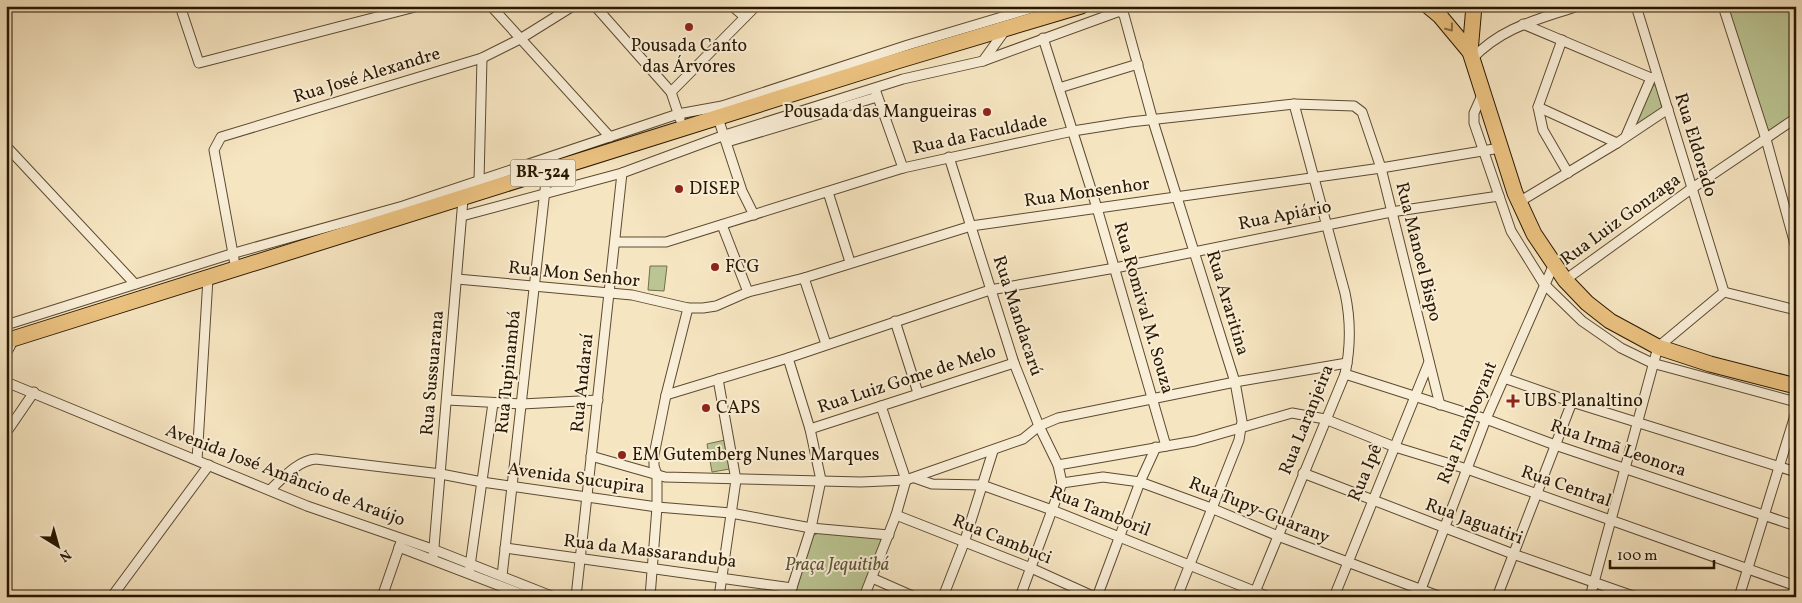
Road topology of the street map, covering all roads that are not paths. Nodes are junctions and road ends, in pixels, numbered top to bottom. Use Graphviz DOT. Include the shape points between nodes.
graph roads {
  1 [pos="180,6"];
  2 [pos="418,6"];
  3 [pos="492,6"];
  4 [pos="573,6"];
  5 [pos="595,6"];
  6 [pos="732,6"];
  7 [pos="756,6"];
  8 [pos="1039,6"];
  9 [pos="1081,6"];
  10 [pos="1428,6"];
  11 [pos="1474,6"];
  12 [pos="1578,6"];
  13 [pos="1636,6"];
  14 [pos="1723,6"];
  15 [pos="745,17"];
  16 [pos="1523,24"];
  17 [pos="1006,29"];
  18 [pos="1043,38"];
  19 [pos="520,40"];
  20 [pos="1562,40"];
  21 [pos="1471,55"];
  22 [pos="482,58"];
  23 [pos="897,61"];
  24 [pos="983,61"];
  25 [pos="1138,64"];
  26 [pos="1654,77"];
  27 [pos="903,79"];
  28 [pos="874,87"];
  29 [pos="1059,88"];
  30 [pos="671,92"];
  31 [pos="1483,93"];
  32 [pos="877,97"];
  33 [pos="1294,104"];
  34 [pos="1538,107"];
  35 [pos="1668,108"];
  36 [pos="1360,109"];
  37 [pos="678,114"];
  38 [pos="718,118"];
  39 [pos="1796,118"];
  40 [pos="1153,121"];
  41 [pos="683,129"];
  42 [pos="1073,131"];
  43 [pos="1626,136"];
  44 [pos="610,137"];
  45 [pos="726,138"];
  46 [pos="1766,139"];
  47 [pos="1617,143"];
  48 [pos="6,146"];
  49 [pos="1500,148"];
  50 [pos="1483,152"];
  51 [pos="949,157"];
  52 [pos="903,168"];
  53 [pos="1381,168"];
  54 [pos="547,172"];
  55 [pos="622,172"];
  56 [pos="1568,173"];
  57 [pos="1315,177"];
  58 [pos="479,181"];
  59 [pos="1691,189"];
  60 [pos="828,192"];
  61 [pos="545,194"];
  62 [pos="1178,196"];
  63 [pos="1499,196"];
  64 [pos="463,199"];
  65 [pos="1519,202"];
  66 [pos="1098,208"];
  67 [pos="1391,212"];
  68 [pos="754,215"];
  69 [pos="462,216"];
  70 [pos="1328,224"];
  71 [pos="722,225"];
  72 [pos="971,226"];
  73 [pos="616,242"];
  74 [pos="1795,244"];
  75 [pos="1193,251"];
  76 [pos="231,254"];
  77 [pos="850,262"];
  78 [pos="1554,264"];
  79 [pos="1115,268"];
  80 [pos="236,270"];
  81 [pos="208,278"];
  82 [pos="804,278"];
  83 [pos="457,279"];
  84 [pos="1565,280"];
  85 [pos="135,284"];
  86 [pos="1544,284"];
  87 [pos="534,286"];
  88 [pos="990,290"];
  89 [pos="748,292"];
  90 [pos="1724,292"];
  91 [pos="608,293"];
  92 [pos="688,308"];
  93 [pos="1796,310"];
  94 [pos="895,321"];
  95 [pos="6,325"];
  96 [pos="10,340"];
  97 [pos="826,344"];
  98 [pos="1658,347"];
  99 [pos="6,354"];
  100 [pos="788,358"];
  101 [pos="1429,362"];
  102 [pos="1014,363"];
  103 [pos="1347,363"];
  104 [pos="1652,363"];
  105 [pos="1345,374"];
  106 [pos="1504,378"];
  107 [pos="718,379"];
  108 [pos="6,382"];
  109 [pos="1234,382"];
  110 [pos="1796,386"];
  111 [pos="34,392"];
  112 [pos="918,393"];
  113 [pos="666,395"];
  114 [pos="1416,397"];
  115 [pos="1152,398"];
  116 [pos="447,400"];
  117 [pos="598,400"];
  118 [pos="1572,402"];
  119 [pos="1796,402"];
  120 [pos="493,403"];
  121 [pos="522,404"];
  122 [pos="1440,405"];
  123 [pos="881,406"];
  124 [pos="1796,412"];
  125 [pos="1325,419"];
  126 [pos="1486,419"];
  127 [pos="1639,423"];
  128 [pos="1039,426"];
  129 [pos="810,429"];
  130 [pos="1242,429"];
  131 [pos="6,433"];
  132 [pos="1555,445"];
  133 [pos="1166,446"];
  134 [pos="1395,447"];
  135 [pos="1156,448"];
  136 [pos="993,451"];
  137 [pos="591,456"];
  138 [pos="198,460"];
  139 [pos="209,465"];
  140 [pos="1058,465"];
  141 [pos="1778,466"];
  142 [pos="1625,468"];
  143 [pos="1466,469"];
  144 [pos="1796,472"];
  145 [pos="1303,473"];
  146 [pos="441,474"];
  147 [pos="657,476"];
  148 [pos="911,479"];
  149 [pos="736,480"];
  150 [pos="821,480"];
  151 [pos="482,482"];
  152 [pos="1140,482"];
  153 [pos="1062,483"];
  154 [pos="512,486"];
  155 [pos="982,486"];
  156 [pos="270,490"];
  157 [pos="1537,495"];
  158 [pos="586,496"];
  159 [pos="1372,501"];
  160 [pos="657,507"];
  161 [pos="1211,508"];
  162 [pos="1052,510"];
  163 [pos="731,513"];
  164 [pos="1764,514"];
  165 [pos="896,515"];
  166 [pos="1611,520"];
  167 [pos="1796,526"];
  168 [pos="811,528"];
  169 [pos="1444,528"];
  170 [pos="889,535"];
  171 [pos="1278,536"];
  172 [pos="1119,537"];
  173 [pos="400,543"];
  174 [pos="964,543"];
  175 [pos="505,548"];
  176 [pos="1513,554"];
  177 [pos="434,555"];
  178 [pos="578,559"];
  179 [pos="1347,562"];
  180 [pos="1189,566"];
  181 [pos="470,568"];
  182 [pos="653,568"];
  183 [pos="1031,568"];
  184 [pos="1748,568"];
  185 [pos="502,576"];
  186 [pos="722,577"];
  187 [pos="872,578"];
  188 [pos="1594,582"];
  189 [pos="1796,586"];
  190 [pos="791,592"];
  191 [pos="1420,593"];
  192 [pos="1254,594"];
  193 [pos="113,595"];
  194 [pos="382,597"];
  195 [pos="529,597"];
  196 [pos="554,597"];
  197 [pos="576,597"];
  198 [pos="650,597"];
  199 [pos="719,597"];
  200 [pos="864,597"];
  201 [pos="915,597"];
  202 [pos="943,597"];
  203 [pos="1020,597"];
  204 [pos="1096,597"];
  205 [pos="1177,597"];
  206 [pos="1269,597"];
  207 [pos="1334,597"];
  208 [pos="1440,597"];
  209 [pos="1497,597"];
  210 [pos="1590,597"];
  211 [pos="1636,597"];
  212 [pos="1739,597"];
  1 -- 2 [label="street" via="199,63"];
  3 -- 19 [label="street"];
  4 -- 19 [label="street, Rua José Alexandre"];
  5 -- 30 [label="street"];
  6 -- 15 [label="street"];
  7 -- 15 [label="street"];
  8 -- 37 [label="street" via="722,106"];
  9 -- 17 [label="highway, BR-324"];
  10 -- 21 [label="highway, one-way"];
  11 -- 21 [label="highway"];
  12 -- 16 [label="street"];
  13 -- 26 [label="street, Rua Eldorado"];
  14 -- 46 [label="street"];
  15 -- 30 [label="street"];
  16 -- 20 [label="street"];
  16 -- 21 [label="street"];
  17 -- 23 [label="highway, BR-324"];
  17 -- 24 [label="street"];
  18 -- 24 [label="street"];
  18 -- 25 [label="street, Rua Araritina" via="1118,10 1124,15"];
  18 -- 29 [label="street, Rua Romival M. Souza"];
  19 -- 22 [label="street, Rua José Alexandre"];
  19 -- 44 [label="street"];
  20 -- 26 [label="street"];
  20 -- 34 [label="street"];
  21 -- 31 [label="highway"];
  22 -- 58 [label="street"];
  22 -- 76 [label="street, Rua José Alexandre" via="221,137 214,150"];
  23 -- 27 [label="street"];
  23 -- 38 [label="highway, BR-324"];
  24 -- 27 [label="street"];
  25 -- 29 [label="street"];
  25 -- 40 [label="street, Rua Araritina"];
  26 -- 35 [label="street, Rua Eldorado"];
  26 -- 43 [label="street"];
  27 -- 28 [label="street"];
  28 -- 32 [label="street"];
  28 -- 45 [label="street"];
  29 -- 42 [label="street, Rua Romival M. Souza"];
  30 -- 37 [label="street"];
  31 -- 49 [label="highway"];
  31 -- 50 [label="street" via="1474,113 1474,123"];
  32 -- 45 [label="street"];
  32 -- 52 [label="street"];
  33 -- 36 [label="street, Rua da Faculdade" via="1354,106"];
  33 -- 40 [label="street, Rua da Faculdade"];
  33 -- 57 [label="street, Rua Laranjeira"];
  34 -- 47 [label="street"];
  34 -- 56 [label="street" via="1543,130"];
  35 -- 43 [label="street"];
  35 -- 59 [label="street, Rua Eldorado"];
  36 -- 53 [label="street, Rua Manoel Bispo"];
  37 -- 41 [label="street"];
  37 -- 44 [label="street"];
  38 -- 41 [label="highway, BR-324"];
  38 -- 45 [label="street"];
  39 -- 46 [label="street, Rua Luiz Gonzaga"];
  40 -- 42 [label="street, Rua da Faculdade"];
  40 -- 62 [label="street, Rua Araritina"];
  41 -- 54 [label="highway, BR-324"];
  42 -- 51 [label="street, Rua da Faculdade"];
  42 -- 66 [label="street, Rua Romival M. Souza"];
  43 -- 47 [label="street"];
  44 -- 58 [label="street"];
  45 -- 55 [label="street"];
  45 -- 68 [label="street" via="742,190"];
  46 -- 59 [label="street, Rua Luiz Gonzaga"];
  46 -- 74 [label="street"];
  47 -- 56 [label="street"];
  48 -- 85 [label="street"];
  49 -- 50 [label="street, Rua Monsenhor"];
  49 -- 65 [label="highway"];
  50 -- 53 [label="street, Rua Monsenhor"];
  50 -- 63 [label="street"];
  51 -- 52 [label="street, Rua da Faculdade"];
  51 -- 72 [label="street, Rua Mandacarú"];
  52 -- 60 [label="street, Rua da Faculdade"];
  53 -- 57 [label="street, Rua Monsenhor"];
  53 -- 67 [label="street, Rua Manoel Bispo"];
  54 -- 61 [label="street, Rua Tupinambá"];
  54 -- 64 [label="highway, BR-324"];
  55 -- 61 [label="street"];
  55 -- 73 [label="street, Rua Andaraí"];
  56 -- 65 [label="street"];
  57 -- 62 [label="street, Rua Monsenhor"];
  57 -- 70 [label="street, Rua Laranjeira"];
  58 -- 76 [label="street" via="366,217"];
  59 -- 84 [label="street, Rua Luiz Gonzaga"];
  59 -- 90 [label="street, Rua Eldorado"];
  60 -- 68 [label="street, Rua da Faculdade"];
  60 -- 77 [label="street"];
  61 -- 69 [label="street"];
  61 -- 87 [label="street, Rua Tupinambá"];
  62 -- 66 [label="street, Rua Monsenhor"];
  62 -- 75 [label="street, Rua Araritina"];
  63 -- 67 [label="street, Rua Apiário"];
  63 -- 86 [label="street" via="1511,231"];
  64 -- 69 [label="street, Rua Sussuarana"];
  64 -- 80 [label="highway, BR-324"];
  65 -- 78 [label="highway"];
  66 -- 72 [label="street, Rua Monsenhor"];
  66 -- 79 [label="street, Rua Romival M. Souza"];
  67 -- 70 [label="street, Rua Apiário"];
  67 -- 101 [label="street, Rua Manoel Bispo"];
  68 -- 71 [label="street, Rua da Faculdade"];
  69 -- 83 [label="street, Rua Sussuarana"];
  70 -- 75 [label="street, Rua Apiário"];
  70 -- 103 [label="street, Rua Laranjeira" via="1350,318"];
  71 -- 73 [label="street, Rua da Faculdade" via="666,242"];
  71 -- 89 [label="street"];
  72 -- 77 [label="street, Rua Monsenhor"];
  72 -- 88 [label="street, Rua Mandacarú"];
  73 -- 91 [label="street, Rua Andaraí"];
  75 -- 79 [label="street, Rua Apiário"];
  75 -- 109 [label="street, Rua Araritina"];
  76 -- 80 [label="street"];
  76 -- 85 [label="street"];
  77 -- 82 [label="street, Rua Monsenhor"];
  78 -- 84 [label="highway"];
  78 -- 86 [label="street, Rua Flamboyant"];
  79 -- 88 [label="street, Rua Apiário"];
  79 -- 115 [label="street, Rua Romival M. Souza"];
  80 -- 81 [label="highway, BR-324"];
  81 -- 96 [label="highway, BR-324"];
  81 -- 138 [label="street"];
  82 -- 89 [label="street, Rua Monsenhor"];
  82 -- 97 [label="street"];
  83 -- 87 [label="street, Rua Mon Senhor"];
  83 -- 116 [label="street, Rua Sussuarana"];
  84 -- 98 [label="highway" via="1610,321"];
  85 -- 95 [label="street"];
  86 -- 104 [label="street" via="1582,321 1621,348"];
  86 -- 106 [label="street, Rua Flamboyant"];
  87 -- 91 [label="street, Rua Mon Senhor"];
  87 -- 121 [label="street, Rua Tupinambá"];
  88 -- 94 [label="street, Rua Apiário"];
  88 -- 102 [label="street, Rua Mandacarú"];
  89 -- 92 [label="street, Rua Monsenhor" via="716,306"];
  90 -- 93 [label="street"];
  90 -- 98 [label="street"];
  91 -- 92 [label="street, Rua Mon Senhor"];
  91 -- 117 [label="street, Rua Andaraí"];
  92 -- 113 [label="street"];
  94 -- 97 [label="street, Rua Apiário"];
  94 -- 112 [label="street"];
  96 -- 99 [label="street"];
  97 -- 100 [label="street, Rua Apiário"];
  98 -- 104 [label="street"];
  98 -- 110 [label="highway"];
  100 -- 107 [label="street, Rua Apiário"];
  100 -- 129 [label="street"];
  101 -- 114 [label="street, Rua Ipê"];
  101 -- 122 [label="street, Rua Manoel Bispo"];
  102 -- 112 [label="street, Rua Luiz Gome de Melo"];
  102 -- 128 [label="street, Rua Mandacarú"];
  103 -- 105 [label="street, Rua Laranjeira"];
  103 -- 109 [label="street"];
  104 -- 119 [label="street"];
  104 -- 127 [label="street"];
  105 -- 114 [label="street, Rua Irmã Leonora"];
  105 -- 125 [label="street, Rua Laranjeira"];
  106 -- 118 [label="street"];
  106 -- 126 [label="street, Rua Flamboyant"];
  107 -- 113 [label="street, Rua Apiário"];
  107 -- 149 [label="street"];
  108 -- 111 [label="street, Avenida José Amâncio de Araújo"];
  109 -- 115 [label="street"];
  109 -- 130 [label="street, Rua Araritina"];
  111 -- 131 [label="street"];
  111 -- 138 [label="street, Avenida José Amâncio de Araújo"];
  112 -- 123 [label="street, Rua Luiz Gome de Melo"];
  113 -- 147 [label="street" via="654,454"];
  114 -- 122 [label="street, Rua Irmã Leonora"];
  114 -- 134 [label="street, Rua Ipê"];
  115 -- 128 [label="street" via="1058,418"];
  115 -- 133 [label="street, Rua Romival M. Souza"];
  116 -- 120 [label="street"];
  116 -- 146 [label="street, Rua Sussuarana"];
  117 -- 121 [label="street"];
  117 -- 137 [label="street, Rua Andaraí"];
  118 -- 127 [label="street"];
  118 -- 132 [label="street"];
  120 -- 121 [label="street"];
  120 -- 151 [label="street"];
  121 -- 154 [label="street, Rua Tupinambá"];
  122 -- 126 [label="street, Rua Irmã Leonora"];
  123 -- 129 [label="street, Rua Luiz Gome de Melo"];
  123 -- 148 [label="street"];
  124 -- 141 [label="street"];
  125 -- 130 [label="street, Rua Central" via="1292,413"];
  125 -- 134 [label="street, Rua Central"];
  125 -- 145 [label="street, Rua Laranjeira"];
  126 -- 132 [label="street, Rua Irmã Leonora"];
  126 -- 143 [label="street, Rua Flamboyant"];
  127 -- 141 [label="street"];
  127 -- 142 [label="street"];
  128 -- 136 [label="street, Rua Tamboril" via="1023,439"];
  128 -- 140 [label="street, Rua Mandacarú"];
  129 -- 150 [label="street"];
  130 -- 133 [label="street, Rua Central"];
  130 -- 161 [label="street"];
  132 -- 142 [label="street, Rua Irmã Leonora"];
  132 -- 157 [label="street"];
  133 -- 135 [label="street, Rua Central"];
  134 -- 143 [label="street, Rua Central"];
  134 -- 159 [label="street, Rua Ipê"];
  135 -- 140 [label="street, Rua Central"];
  135 -- 152 [label="street"];
  136 -- 148 [label="street, Rua Tamboril"];
  136 -- 155 [label="street"];
  137 -- 147 [label="street, Rua Tamboril"];
  137 -- 158 [label="street, Rua Andaraí"];
  138 -- 139 [label="street, Avenida José Amâncio de Araújo"];
  139 -- 156 [label="street, Avenida José Amâncio de Araújo"];
  139 -- 193 [label="street"];
  140 -- 153 [label="street, Rua Mandacarú"];
  141 -- 144 [label="street"];
  141 -- 164 [label="street"];
  142 -- 164 [label="street, Rua Irmã Leonora"];
  142 -- 166 [label="street"];
  143 -- 157 [label="street, Rua Central"];
  143 -- 169 [label="street, Rua Flamboyant"];
  145 -- 159 [label="street, Rua Jaguatiri"];
  145 -- 171 [label="street, Rua Laranjeira"];
  146 -- 151 [label="street, Avenida Sucupira"];
  146 -- 156 [label="street, Avenida Sucupira" via="311,459 296,467"];
  146 -- 177 [label="street, Rua Sussuarana"];
  147 -- 149 [label="street, Rua Tamboril"];
  147 -- 160 [label="street"];
  148 -- 150 [label="street, Rua Tamboril"];
  148 -- 155 [label="street, Rua Tamboril" via="932,484"];
  148 -- 165 [label="street"];
  149 -- 150 [label="street, Rua Tamboril"];
  149 -- 163 [label="street"];
  150 -- 168 [label="street"];
  151 -- 154 [label="street, Avenida Sucupira"];
  151 -- 181 [label="street"];
  152 -- 153 [label="street, Rua Tupy-Guarany" via="1102,477"];
  152 -- 161 [label="street, Rua Tupy-Guarany"];
  152 -- 172 [label="street"];
  153 -- 162 [label="street"];
  154 -- 158 [label="street, Avenida Sucupira"];
  154 -- 175 [label="street, Rua Tupinambá"];
  155 -- 162 [label="street, Rua Tamboril"];
  155 -- 174 [label="street"];
  156 -- 173 [label="street, Avenida José Amâncio de Araújo"];
  157 -- 166 [label="street, Rua Central"];
  157 -- 176 [label="street"];
  158 -- 160 [label="street, Avenida Sucupira"];
  158 -- 178 [label="street, Rua Andaraí"];
  159 -- 169 [label="street, Rua Jaguatiri"];
  159 -- 179 [label="street, Rua Ipê"];
  160 -- 163 [label="street, Avenida Sucupira"];
  160 -- 182 [label="street"];
  161 -- 171 [label="street, Rua Tupy-Guarany"];
  161 -- 180 [label="street"];
  162 -- 172 [label="street, Rua Tamboril"];
  162 -- 183 [label="street"];
  163 -- 168 [label="street, Avenida Sucupira"];
  163 -- 186 [label="street"];
  164 -- 167 [label="street, Rua Irmã Leonora"];
  164 -- 184 [label="street"];
  165 -- 170 [label="street"];
  165 -- 174 [label="street, Rua Cambuci"];
  166 -- 184 [label="street, Rua Central"];
  166 -- 188 [label="street"];
  168 -- 170 [label="street, Avenida Sucupira"];
  168 -- 190 [label="street"];
  169 -- 176 [label="street, Rua Jaguatiri"];
  169 -- 191 [label="street, Rua Flamboyant"];
  170 -- 187 [label="street"];
  171 -- 179 [label="street, Rua Tupy-Guarany"];
  171 -- 192 [label="street, Rua Laranjeira"];
  172 -- 180 [label="street, Rua Tamboril"];
  172 -- 204 [label="street"];
  173 -- 177 [label="street, Avenida José Amâncio de Araújo"];
  173 -- 194 [label="street"];
  174 -- 183 [label="street, Rua Cambuci"];
  174 -- 202 [label="street"];
  175 -- 178 [label="street, Rua da Massaranduba"];
  175 -- 185 [label="street, Rua Tupinambá"];
  176 -- 188 [label="street, Rua Jaguatiri"];
  176 -- 209 [label="street"];
  177 -- 181 [label="street, Avenida José Amâncio de Araújo"];
  178 -- 182 [label="street, Rua da Massaranduba"];
  178 -- 197 [label="street, Rua Andaraí"];
  179 -- 191 [label="street, Rua Tupy-Guarany"];
  179 -- 207 [label="street, Rua Ipê"];
  180 -- 192 [label="street, Rua Tamboril"];
  180 -- 205 [label="street"];
  181 -- 185 [label="street, Avenida José Amâncio de Araújo"];
  181 -- 195 [label="street"];
  182 -- 186 [label="street, Rua da Massaranduba"];
  182 -- 198 [label="street"];
  183 -- 203 [label="street"];
  183 -- 204 [label="street, Rua Cambuci"];
  184 -- 189 [label="street, Rua Central"];
  184 -- 212 [label="street"];
  185 -- 196 [label="street, Avenida José Amâncio de Araújo"];
  186 -- 190 [label="street, Rua da Massaranduba"];
  186 -- 199 [label="street"];
  187 -- 200 [label="street"];
  187 -- 201 [label="street"];
  188 -- 210 [label="street"];
  188 -- 211 [label="street, Rua Jaguatiri"];
  191 -- 208 [label="street, Rua Tupy-Guarany"];
  192 -- 206 [label="street, Rua Tamboril"];
}
